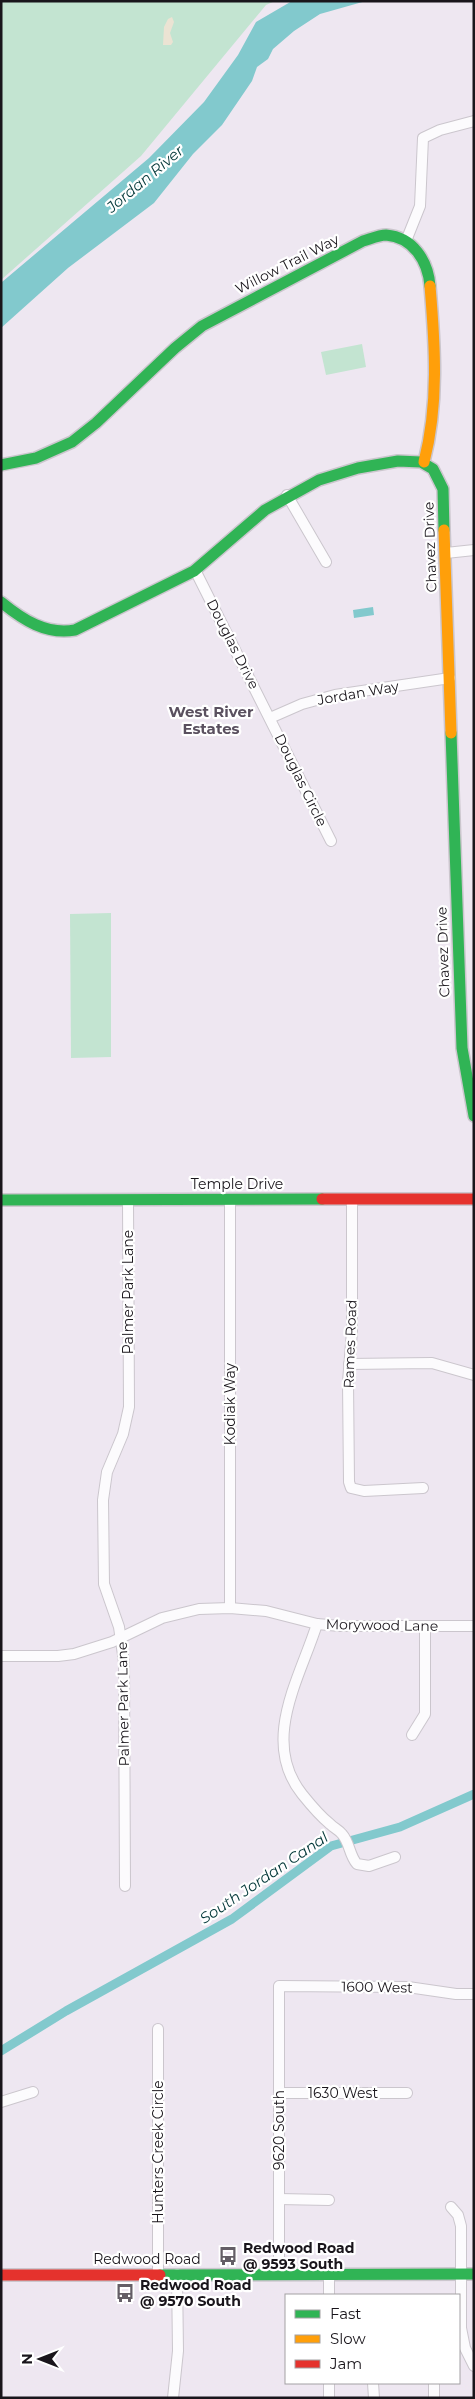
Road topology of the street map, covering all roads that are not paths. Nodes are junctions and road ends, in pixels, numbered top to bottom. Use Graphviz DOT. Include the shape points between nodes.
graph roads {
  1 [pos="474,121"];
  2 [pos="406,241"];
  3 [pos="424,462"];
  4 [pos="1,466"];
  5 [pos="287,495"];
  6 [pos="474,550"];
  7 [pos="446,553"];
  8 [pos="326,562"];
  9 [pos="195,570"];
  10 [pos="1,602"];
  11 [pos="450,678"];
  12 [pos="270,718"];
  13 [pos="331,841"];
  14 [pos="474,1116"];
  15 [pos="230,1199"];
  16 [pos="352,1199"];
  17 [pos="474,1199"];
  18 [pos="1,1200"];
  19 [pos="128,1200"];
  20 [pos="349,1364"];
  21 [pos="474,1374"];
  22 [pos="423,1488"];
  23 [pos="230,1608"];
  24 [pos="317,1624"];
  25 [pos="474,1626"];
  26 [pos="425,1627"];
  27 [pos="122,1638"];
  28 [pos="1,1656"];
  29 [pos="412,1736"];
  30 [pos="394,1857"];
  31 [pos="125,1886"];
  32 [pos="279,1986"];
  33 [pos="474,1994"];
  34 [pos="158,2029"];
  35 [pos="33,2092"];
  36 [pos="279,2093"];
  37 [pos="406,2093"];
  38 [pos="1,2102"];
  39 [pos="279,2200"];
  40 [pos="329,2200"];
  41 [pos="451,2207"];
  42 [pos="1,2274"];
  43 [pos="158,2274"];
  44 [pos="178,2274"];
  45 [pos="279,2274"];
  46 [pos="329,2274"];
  47 [pos="461,2274"];
  48 [pos="474,2274"];
  49 [pos="329,2294"];
  50 [pos="462,2350"];
  51 [pos="474,2366"];
  52 [pos="329,2384"];
  53 [pos="374,2384"];
  54 [pos="434,2384"];
  55 [pos="173,2398"];
  56 [pos="329,2398"];
  57 [pos="374,2398"];
  58 [pos="434,2398"];
  1 -- 2 [label="street" via="423,138 420,206"];
  2 -- 3 [label="street" via="421,255 430,282 435,393 432,431"];
  2 -- 4 [label="street, Willow Trail Way" via="385,235 363,241 215,317 188,337 85,434 36,458"];
  3 -- 5 [label="street" via="396,461 350,469"];
  3 -- 7 [label="street, Chavez Drive" via="442,480"];
  5 -- 8 [label="street"];
  5 -- 9 [label="street"];
  6 -- 7 [label="street"];
  7 -- 11 [label="street, Chavez Drive"];
  9 -- 10 [label="street" via="70,632 54,631 24,620"];
  9 -- 12 [label="street, Douglas Drive"];
  11 -- 12 [label="street, Jordan Way" via="335,695 302,704"];
  11 -- 14 [label="street, Chavez Drive" via="462,1048"];
  12 -- 13 [label="street, Douglas Circle"];
  15 -- 16 [label="street, Temple Drive"];
  15 -- 19 [label="street, Temple Drive"];
  15 -- 23 [label="street, Kodiak Way"];
  16 -- 17 [label="street, Temple Drive"];
  16 -- 20 [label="street, Rames Road"];
  18 -- 19 [label="street, Temple Drive"];
  19 -- 27 [label="street, Palmer Park Lane" via="129,1407 123,1434 107,1472 102,1500 104,1584"];
  20 -- 21 [label="street" via="432,1363"];
  20 -- 22 [label="street, Rames Road" via="348,1476 352,1488 364,1491"];
  23 -- 24 [label="street, Morywood Lane" via="266,1611"];
  23 -- 27 [label="street, Morywood Lane" via="180,1612"];
  24 -- 26 [label="street, Morywood Lane"];
  24 -- 30 [label="street" via="286,1710 284,1753 301,1793 346,1841 353,1860 363,1866"];
  25 -- 26 [label="street, Morywood Lane"];
  26 -- 29 [label="street" via="425,1714"];
  27 -- 28 [label="street, Morywood Lane" via="98,1648 58,1656"];
  27 -- 31 [label="street, Palmer Park Lane"];
  32 -- 33 [label="street, 1600 West" via="408,1987"];
  32 -- 36 [label="street, 9620 South"];
  34 -- 43 [label="street, Hunters Creek Circle"];
  35 -- 38 [label="street"];
  36 -- 37 [label="street, 1630 West"];
  36 -- 39 [label="street, 9620 South"];
  39 -- 40 [label="street"];
  39 -- 45 [label="street, 9620 South"];
  41 -- 47 [label="street" via="461,2226"];
  42 -- 43 [label="street, Redwood Road"];
  43 -- 44 [label="street, Redwood Road"];
  44 -- 45 [label="street, Redwood Road"];
  44 -- 55 [label="street" via="178,2352"];
  45 -- 46 [label="street, Redwood Road"];
  46 -- 47 [label="street, Redwood Road"];
  46 -- 49 [label="street"];
  47 -- 48 [label="street, Redwood Road"];
  47 -- 50 [label="street"];
  50 -- 51 [label="street"];
  52 -- 56 [label="street"];
  53 -- 57 [label="street"];
  54 -- 58 [label="street"];
}
